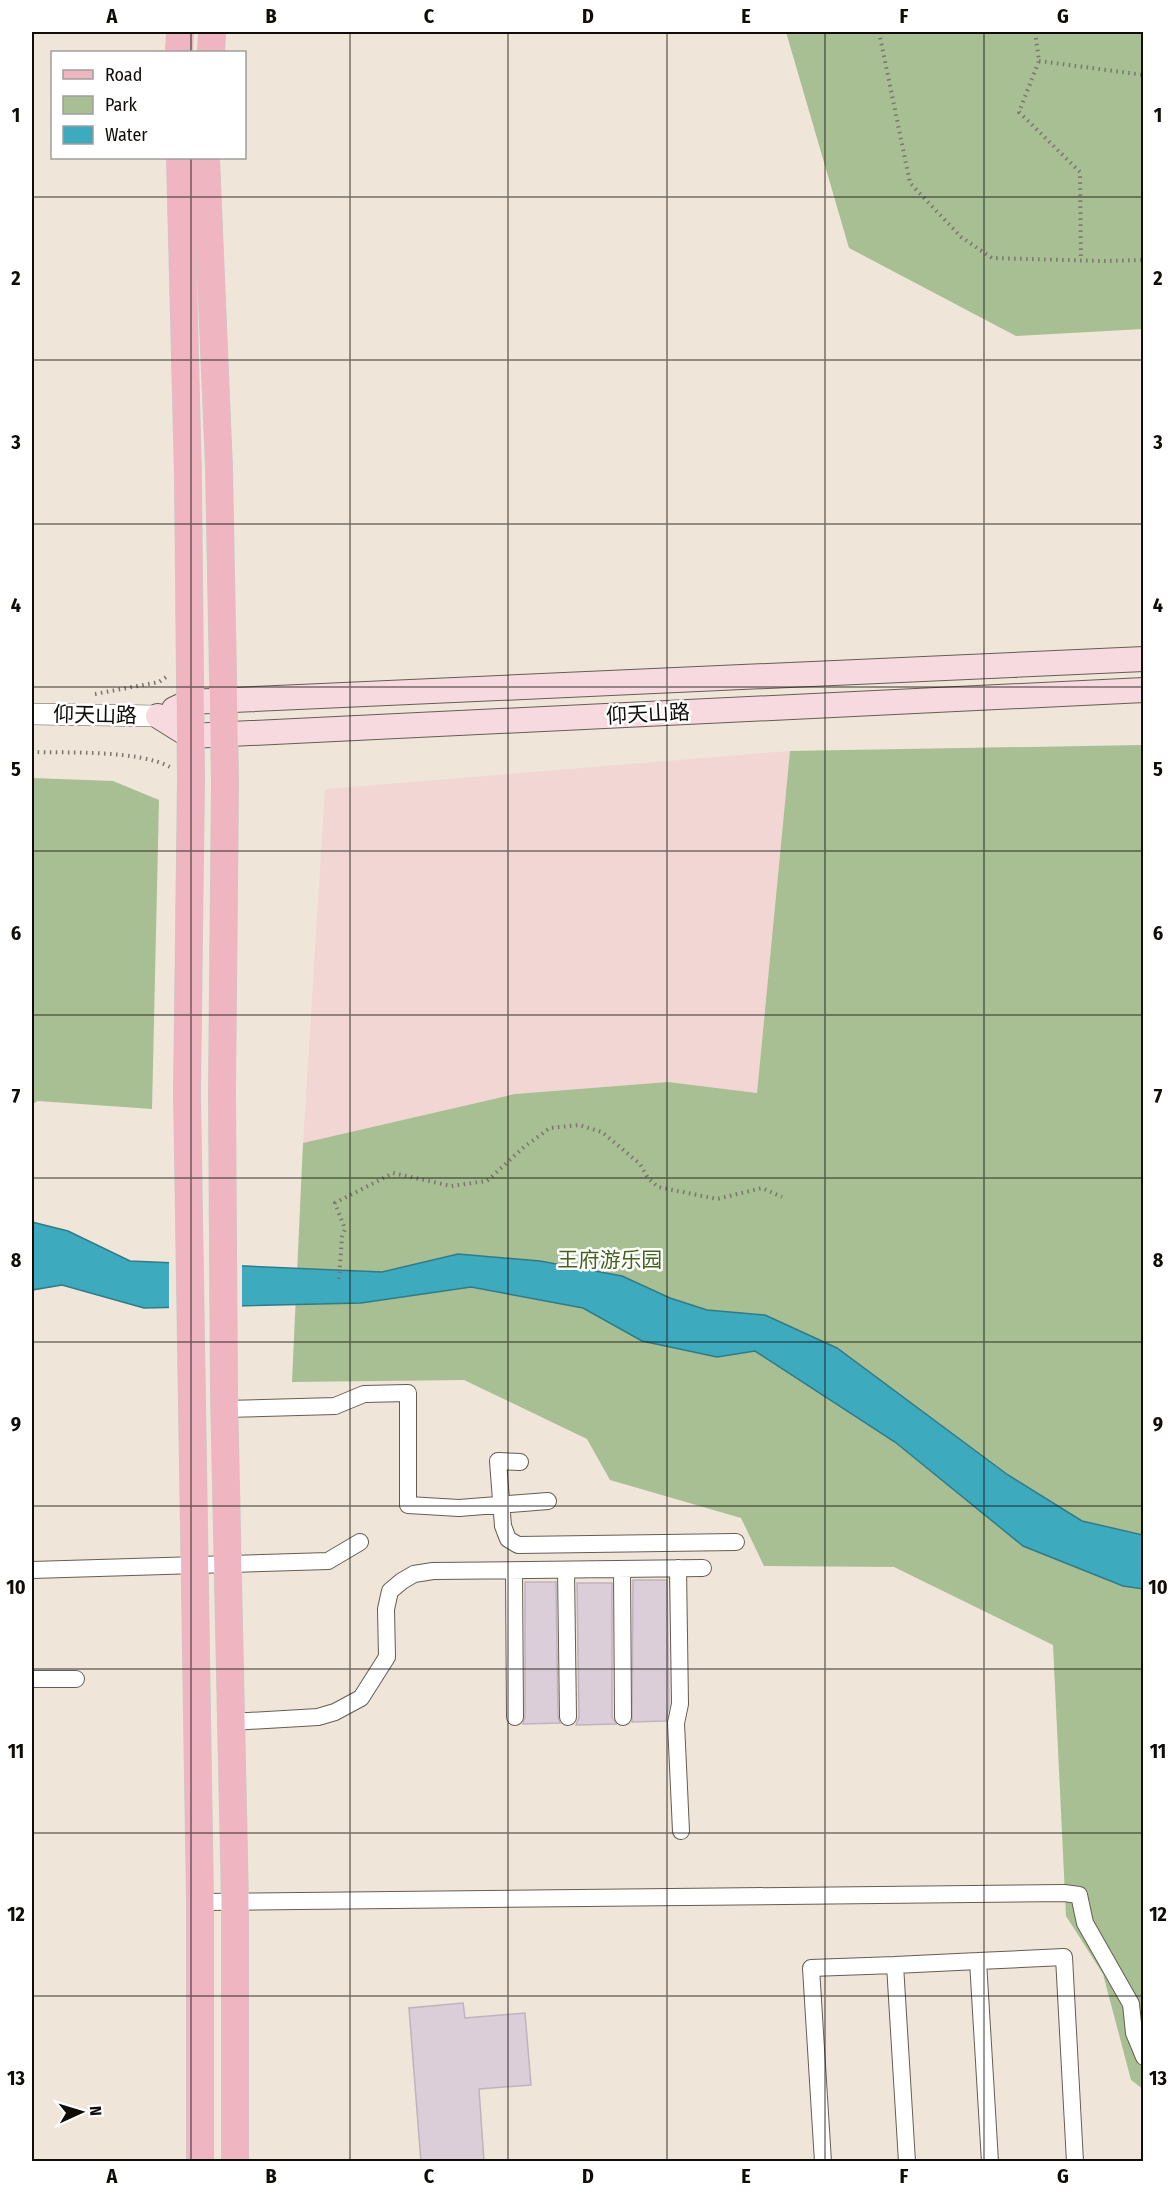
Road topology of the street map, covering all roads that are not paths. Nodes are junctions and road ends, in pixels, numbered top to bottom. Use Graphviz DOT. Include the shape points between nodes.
graph roads {
  1 [pos="180,32"];
  2 [pos="212,32"];
  3 [pos="179,51"];
  4 [pos="211,51"];
  5 [pos="180,159"];
  6 [pos="206,159"];
  7 [pos="1143,659"];
  8 [pos="1143,690"];
  9 [pos="222,701"];
  10 [pos="189,702"];
  11 [pos="32,714"];
  12 [pos="158,716"];
  13 [pos="224,735"];
  14 [pos="190,736"];
  15 [pos="225,1401"];
  16 [pos="520,1462"];
  17 [pos="548,1501"];
  18 [pos="501,1505"];
  19 [pos="360,1542"];
  20 [pos="736,1542"];
  21 [pos="229,1564"];
  22 [pos="194,1566"];
  23 [pos="678,1568"];
  24 [pos="703,1568"];
  25 [pos="622,1569"];
  26 [pos="32,1570"];
  27 [pos="566,1570"];
  28 [pos="514,1571"];
  29 [pos="32,1679"];
  30 [pos="76,1679"];
  31 [pos="515,1717"];
  32 [pos="568,1717"];
  33 [pos="623,1717"];
  34 [pos="232,1722"];
  35 [pos="681,1831"];
  36 [pos="200,1902"];
  37 [pos="235,1903"];
  38 [pos="978,1961"];
  39 [pos="895,1965"];
  40 [pos="1143,2056"];
  41 [pos="200,2162"];
  42 [pos="235,2162"];
  43 [pos="823,2162"];
  44 [pos="907,2162"];
  45 [pos="990,2162"];
  46 [pos="1075,2162"];
  1 -- 3 [label="main road"];
  2 -- 4 [label="main road"];
  5 -- 10 [label="main road"];
  6 -- 9 [label="main road" via="219,468"];
  7 -- 9 [label="main road, 仰天山路"];
  8 -- 13 [label="main road, 仰天山路"];
  9 -- 10 [label="main road, 仰天山路"];
  9 -- 13 [label="main road"];
  10 -- 12 [label="main road, 仰天山路"];
  10 -- 14 [label="main road"];
  11 -- 12 [label="street, 仰天山路"];
  12 -- 14 [label="main road, 仰天山路"];
  13 -- 14 [label="main road, 仰天山路"];
  13 -- 15 [label="main road"];
  14 -- 22 [label="main road" via="187,1092"];
  15 -- 18 [label="street" via="335,1406 364,1394 408,1393 408,1505"];
  15 -- 21 [label="main road"];
  16 -- 18 [label="street" via="498,1461"];
  17 -- 18 [label="street"];
  18 -- 20 [label="street" via="508,1539 518,1545"];
  19 -- 21 [label="street" via="328,1561"];
  21 -- 22 [label="street"];
  21 -- 34 [label="main road"];
  22 -- 26 [label="street"];
  22 -- 36 [label="main road"];
  23 -- 24 [label="street"];
  23 -- 25 [label="street"];
  23 -- 35 [label="street" via="680,1704 676,1723"];
  25 -- 27 [label="street"];
  25 -- 33 [label="street"];
  27 -- 28 [label="street"];
  27 -- 32 [label="street"];
  28 -- 31 [label="street"];
  28 -- 34 [label="street" via="414,1574 390,1591 386,1609 387,1657 361,1698 318,1717"];
  29 -- 30 [label="street"];
  34 -- 37 [label="main road"];
  36 -- 37 [label="street"];
  36 -- 41 [label="main road"];
  37 -- 40 [label="street" via="1079,1895 1085,1923 1131,2004 1134,2033"];
  37 -- 42 [label="main road"];
  38 -- 39 [label="street"];
  38 -- 45 [label="street"];
  38 -- 46 [label="street" via="1064,1957"];
  39 -- 43 [label="street" via="812,1968"];
  39 -- 44 [label="street"];
}
